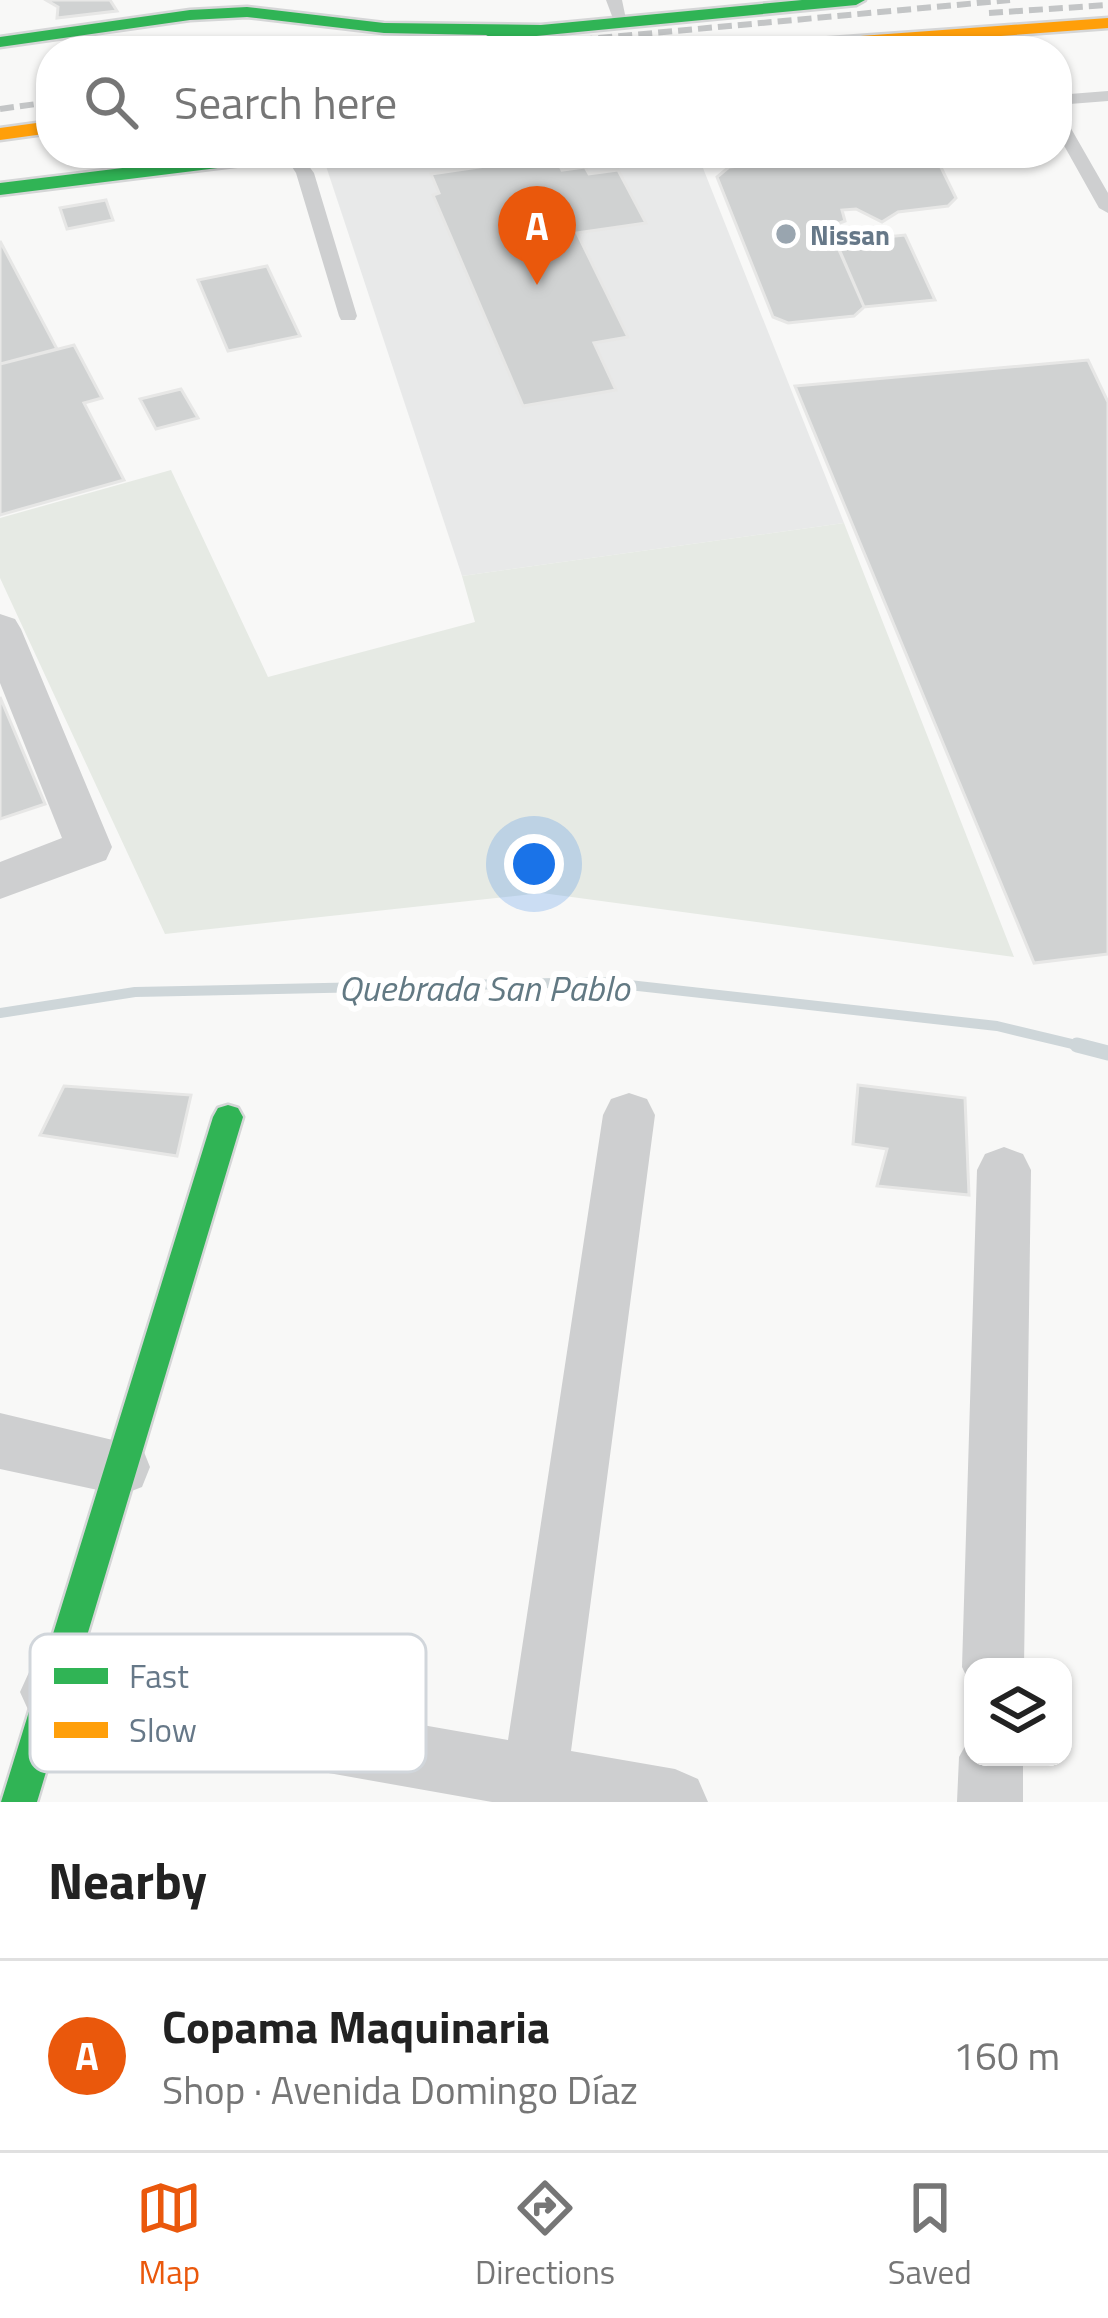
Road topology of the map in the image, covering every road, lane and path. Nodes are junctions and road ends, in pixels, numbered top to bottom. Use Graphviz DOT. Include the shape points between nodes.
graph roads {
  1 [pos="856,0"];
  2 [pos="736,5"];
  3 [pos="294,7"];
  4 [pos="617,11"];
  5 [pos="1108,23"];
  6 [pos="538,30"];
  7 [pos="42,36"];
  8 [pos="205,36"];
  9 [pos="291,36"];
  10 [pos="488,36"];
  11 [pos="1039,36"];
  12 [pos="36,37"];
  13 [pos="0,42"];
  14 [pos="36,61"];
  15 [pos="0,66"];
  16 [pos="1108,97"];
  17 [pos="1072,99"];
  18 [pos="36,129"];
  19 [pos="0,134"];
  20 [pos="1072,144"];
  21 [pos="36,154"];
  22 [pos="0,156"];
  23 [pos="173,168"];
  24 [pos="302,168"];
  25 [pos="0,190"];
  26 [pos="1108,208"];
  27 [pos="348,316"];
  28 [pos="0,628"];
  29 [pos="0,881"];
  30 [pos="629,1115"];
  31 [pos="228,1117"];
  32 [pos="1004,1170"];
  33 [pos="0,1442"];
  34 [pos="121,1467"];
  35 [pos="70,1634"];
  36 [pos="993,1658"];
  37 [pos="426,1758"];
  38 [pos="30,1765"];
  39 [pos="991,1766"];
  40 [pos="535,1777"];
  41 [pos="19,1802"];
  42 [pos="675,1802"];
  43 [pos="990,1802"];
  1 -- 2 [label="main road"];
  2 -- 4 [label="main road"];
  3 -- 6 [label="main road" via="384,28"];
  3 -- 7 [label="main road"];
  4 -- 6 [label="main road"];
  5 -- 11 [label="main road"];
  6 -- 10 [label="main road"];
  8 -- 9 [label="main road"];
  12 -- 13 [label="main road"];
  14 -- 15 [label="main road"];
  16 -- 17 [label="lane"];
  18 -- 19 [label="main road"];
  20 -- 26 [label="lane"];
  21 -- 22 [label="main road"];
  23 -- 25 [label="main road"];
  24 -- 27 [label="lane"];
  28 -- 29 [label="street" via="88,847"];
  30 -- 40 [label="street"];
  31 -- 34 [label="main road"];
  32 -- 36 [label="street"];
  33 -- 34 [label="street"];
  34 -- 35 [label="main road"];
  37 -- 40 [label="street"];
  38 -- 41 [label="main road"];
  39 -- 43 [label="street"];
  40 -- 42 [label="street"];
}
